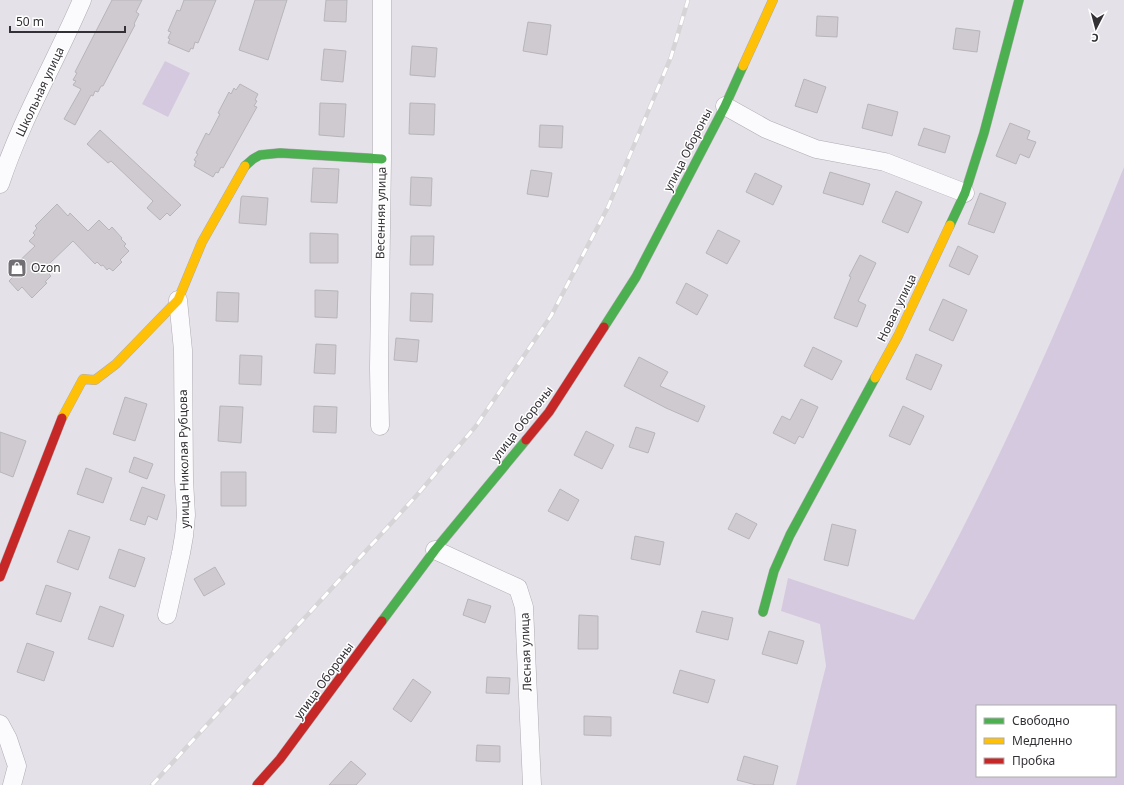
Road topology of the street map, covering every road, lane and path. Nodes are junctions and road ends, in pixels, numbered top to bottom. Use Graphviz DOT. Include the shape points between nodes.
graph roads {
  1 [pos="82,0"];
  2 [pos="382,0"];
  3 [pos="773,0"];
  4 [pos="1019,0"];
  5 [pos="725,106"];
  6 [pos="382,159"];
  7 [pos="0,184"];
  8 [pos="965,193"];
  9 [pos="178,300"];
  10 [pos="380,426"];
  11 [pos="435,550"];
  12 [pos="0,577"];
  13 [pos="763,612"];
  14 [pos="167,615"];
  15 [pos="0,724"];
  16 [pos="12,785"];
  17 [pos="257,785"];
  18 [pos="532,785"];
  1 -- 7 [label="street, Школьная улица" via="6,165"];
  2 -- 6 [label="street, Весенняя улица"];
  3 -- 5 [label="street, улица Обороны"];
  4 -- 8 [label="street, Новая улица"];
  5 -- 8 [label="street" via="766,129 816,149 885,162"];
  5 -- 11 [label="street, улица Обороны" via="636,277 549,412"];
  6 -- 9 [label="street" via="280,153 253,157 244,167 202,242"];
  6 -- 10 [label="street, Весенняя улица"];
  8 -- 13 [label="street, Новая улица" via="898,336 790,535 774,571"];
  9 -- 12 [label="street" via="116,364 95,380 83,380 63,415"];
  9 -- 14 [label="street, улица Николая Рубцова" via="182,350 186,515 182,547"];
  11 -- 17 [label="street, улица Обороны" via="280,759"];
  11 -- 18 [label="street, Лесная улица" via="518,588 524,607"];
  15 -- 16 [label="street" via="17,766"];
}
